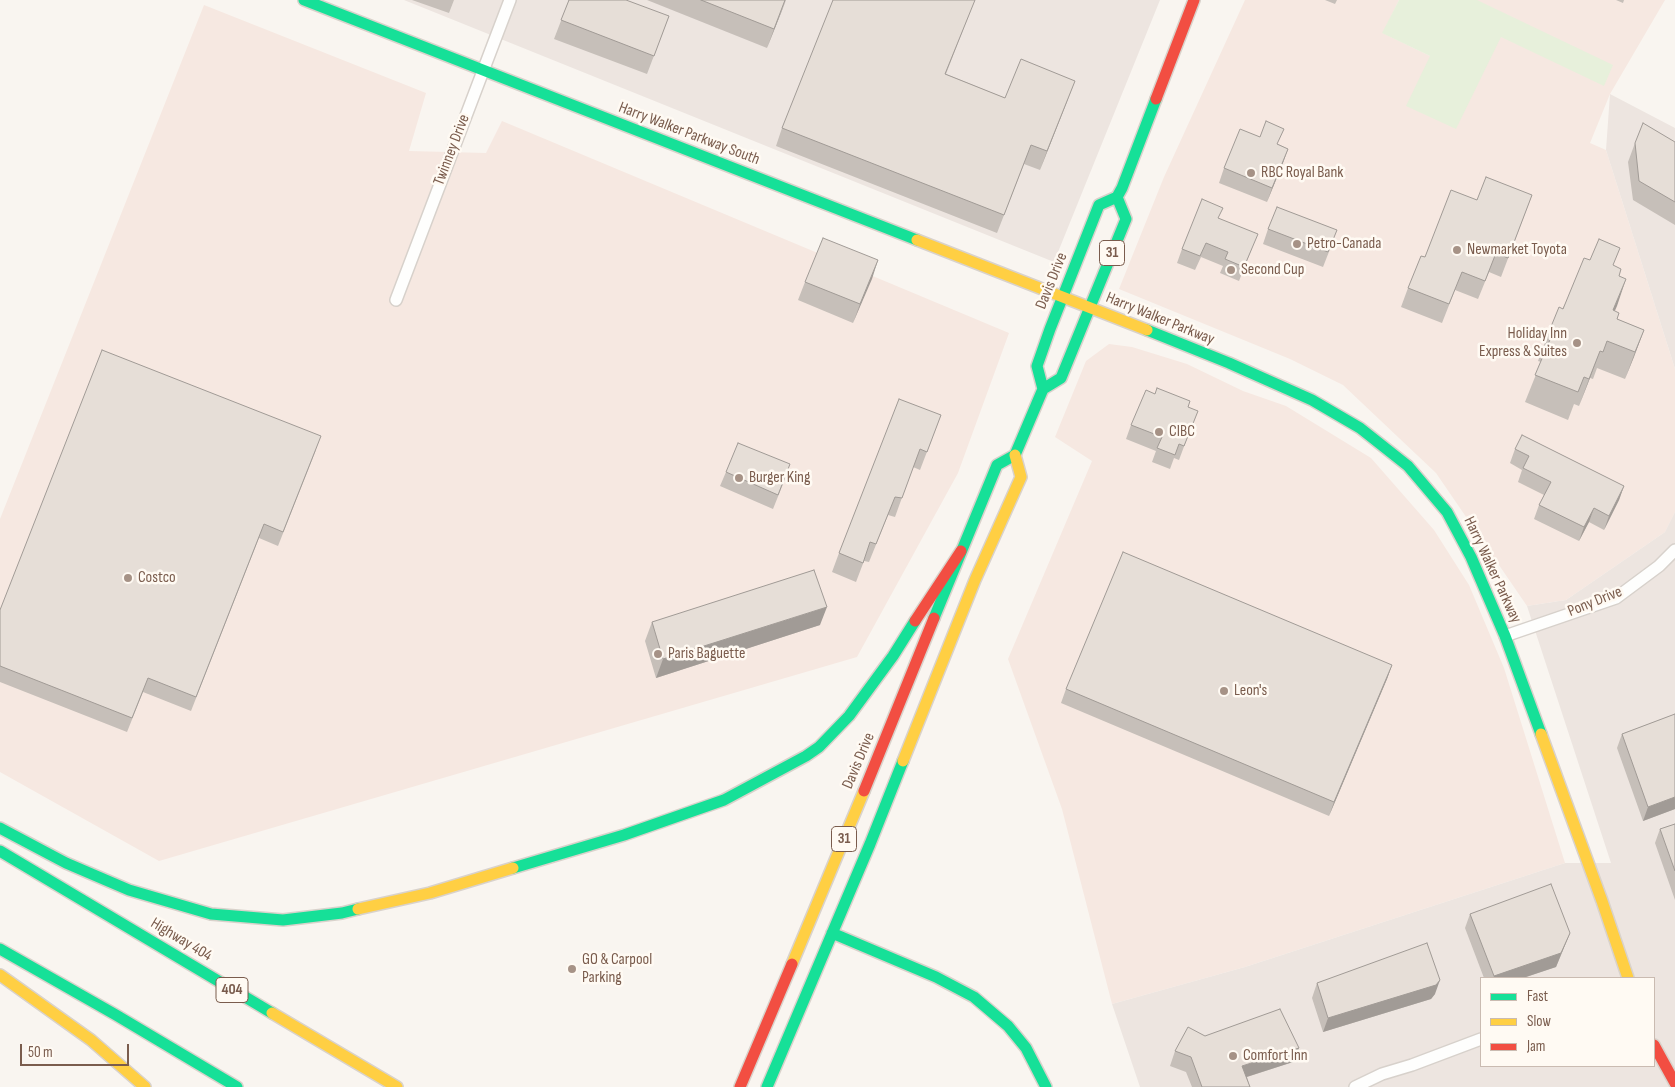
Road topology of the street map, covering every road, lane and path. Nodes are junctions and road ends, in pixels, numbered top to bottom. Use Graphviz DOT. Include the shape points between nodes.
graph roads {
  1 [pos="304,0"];
  2 [pos="510,0"];
  3 [pos="1194,0"];
  4 [pos="482,70"];
  5 [pos="1117,198"];
  6 [pos="1063,297"];
  7 [pos="396,300"];
  8 [pos="1090,308"];
  9 [pos="1043,389"];
  10 [pos="1015,455"];
  11 [pos="1675,550"];
  12 [pos="961,551"];
  13 [pos="1505,636"];
  14 [pos="0,828"];
  15 [pos="0,851"];
  16 [pos="832,933"];
  17 [pos="0,949"];
  18 [pos="0,975"];
  19 [pos="1628,977"];
  20 [pos="1480,1039"];
  21 [pos="1655,1047"];
  22 [pos="1675,1083"];
  23 [pos="145,1087"];
  24 [pos="237,1087"];
  25 [pos="397,1087"];
  26 [pos="740,1087"];
  27 [pos="767,1087"];
  28 [pos="1046,1087"];
  29 [pos="1355,1087"];
  1 -- 4 [label="main road, Harry Walker Parkway South"];
  2 -- 4 [label="street, Twinney Drive"];
  3 -- 5 [label="main road"];
  4 -- 6 [label="main road, Harry Walker Parkway South"];
  4 -- 7 [label="street, Twinney Drive"];
  5 -- 6 [label="main road, Davis Drive / 31" via="1099,204"];
  5 -- 8 [label="main road, 31" via="1126,219"];
  6 -- 8 [label="main road, Harry Walker Parkway"];
  6 -- 9 [label="main road, Davis Drive / 31" via="1037,366"];
  8 -- 9 [label="main road, 31" via="1061,378"];
  8 -- 13 [label="main road, Harry Walker Parkway" via="1229,363 1312,400 1360,428 1408,466 1447,512 1471,557"];
  9 -- 10 [label="main road"];
  10 -- 12 [label="main road, Davis Drive / 31" via="997,466"];
  10 -- 16 [label="main road, 31" via="1021,478 975,580"];
  11 -- 13 [label="street, Pony Drive" via="1616,598"];
  12 -- 14 [label="main road" via="893,656 849,716 820,748 724,800 624,835 430,893 342,913 282,920 211,914 129,890 66,863"];
  12 -- 26 [label="main road, Davis Drive / 31"];
  13 -- 19 [label="main road, Harry Walker Parkway"];
  15 -- 25 [label="main road, Highway 404 / 404"];
  16 -- 27 [label="main road, 31"];
  16 -- 28 [label="main road" via="936,977 974,997 1008,1026 1026,1048"];
  17 -- 24 [label="main road"];
  18 -- 23 [label="main road" via="91,1040"];
  20 -- 29 [label="street" via="1382,1074"];
  21 -- 22 [label="main road"];
}
